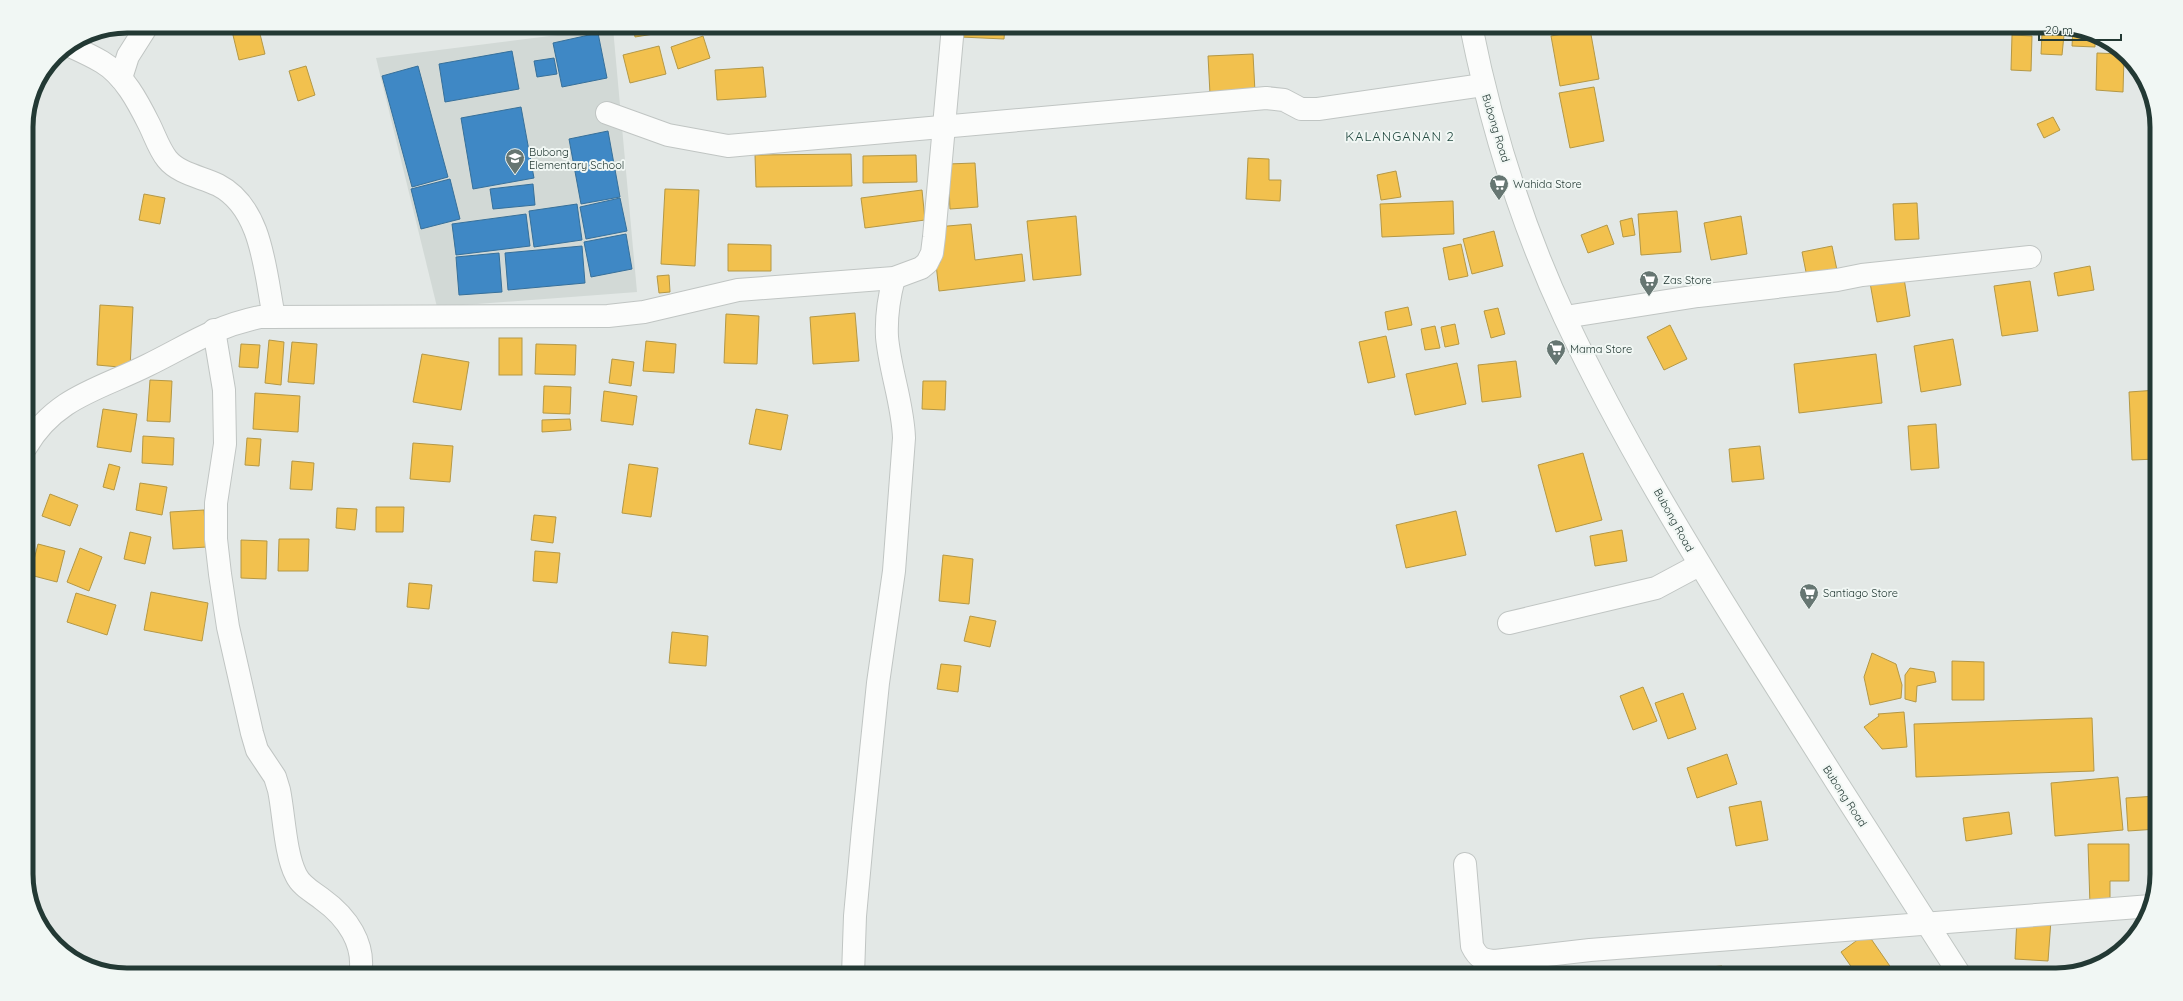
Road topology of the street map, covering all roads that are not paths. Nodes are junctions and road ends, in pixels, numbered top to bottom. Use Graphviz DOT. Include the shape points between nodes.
graph roads {
  1 [pos="142,33"];
  2 [pos="952,33"];
  3 [pos="1472,33"];
  4 [pos="75,49"];
  5 [pos="121,78"];
  6 [pos="1483,85"];
  7 [pos="607,113"];
  8 [pos="944,127"];
  9 [pos="2030,257"];
  10 [pos="894,278"];
  11 [pos="274,317"];
  12 [pos="1565,317"];
  13 [pos="214,330"];
  14 [pos="33,438"];
  15 [pos="1699,565"];
  16 [pos="1509,623"];
  17 [pos="1465,864"];
  18 [pos="2144,906"];
  19 [pos="1926,922"];
  20 [pos="360,968"];
  21 [pos="853,968"];
  22 [pos="1956,968"];
  1 -- 5 [label="street" via="128,56"];
  2 -- 8 [label="street"];
  3 -- 6 [label="street, Bubong Road"];
  4 -- 5 [label="street" via="103,63"];
  5 -- 11 [label="street" via="168,160 182,171 219,186 235,196 248,214 260,249"];
  6 -- 8 [label="street" via="1318,109 1301,110 1284,100 1271,98"];
  6 -- 12 [label="street, Bubong Road" via="1535,246"];
  7 -- 8 [label="street" via="668,135 728,146"];
  8 -- 10 [label="street" via="932,253 921,268"];
  9 -- 12 [label="street" via="1698,296"];
  10 -- 11 [label="street" via="738,290 644,312 608,316"];
  10 -- 21 [label="street" via="887,319 887,336 904,438 894,570 878,683 863,829"];
  11 -- 13 [label="street" via="238,322"];
  12 -- 15 [label="street, Bubong Road" via="1601,388"];
  13 -- 14 [label="street" via="147,366 74,398 51,415"];
  13 -- 20 [label="street" via="224,390 225,444 216,503 216,539 228,627 250,725 257,750 275,777 279,790 295,874 308,890 334,909 349,926 357,938"];
  15 -- 16 [label="street" via="1656,588"];
  15 -- 19 [label="street, Bubong Road"];
  17 -- 19 [label="street" via="1472,946 1483,960 1518,960 1590,950"];
  18 -- 19 [label="street"];
  19 -- 22 [label="street, Bubong Road"];
}
